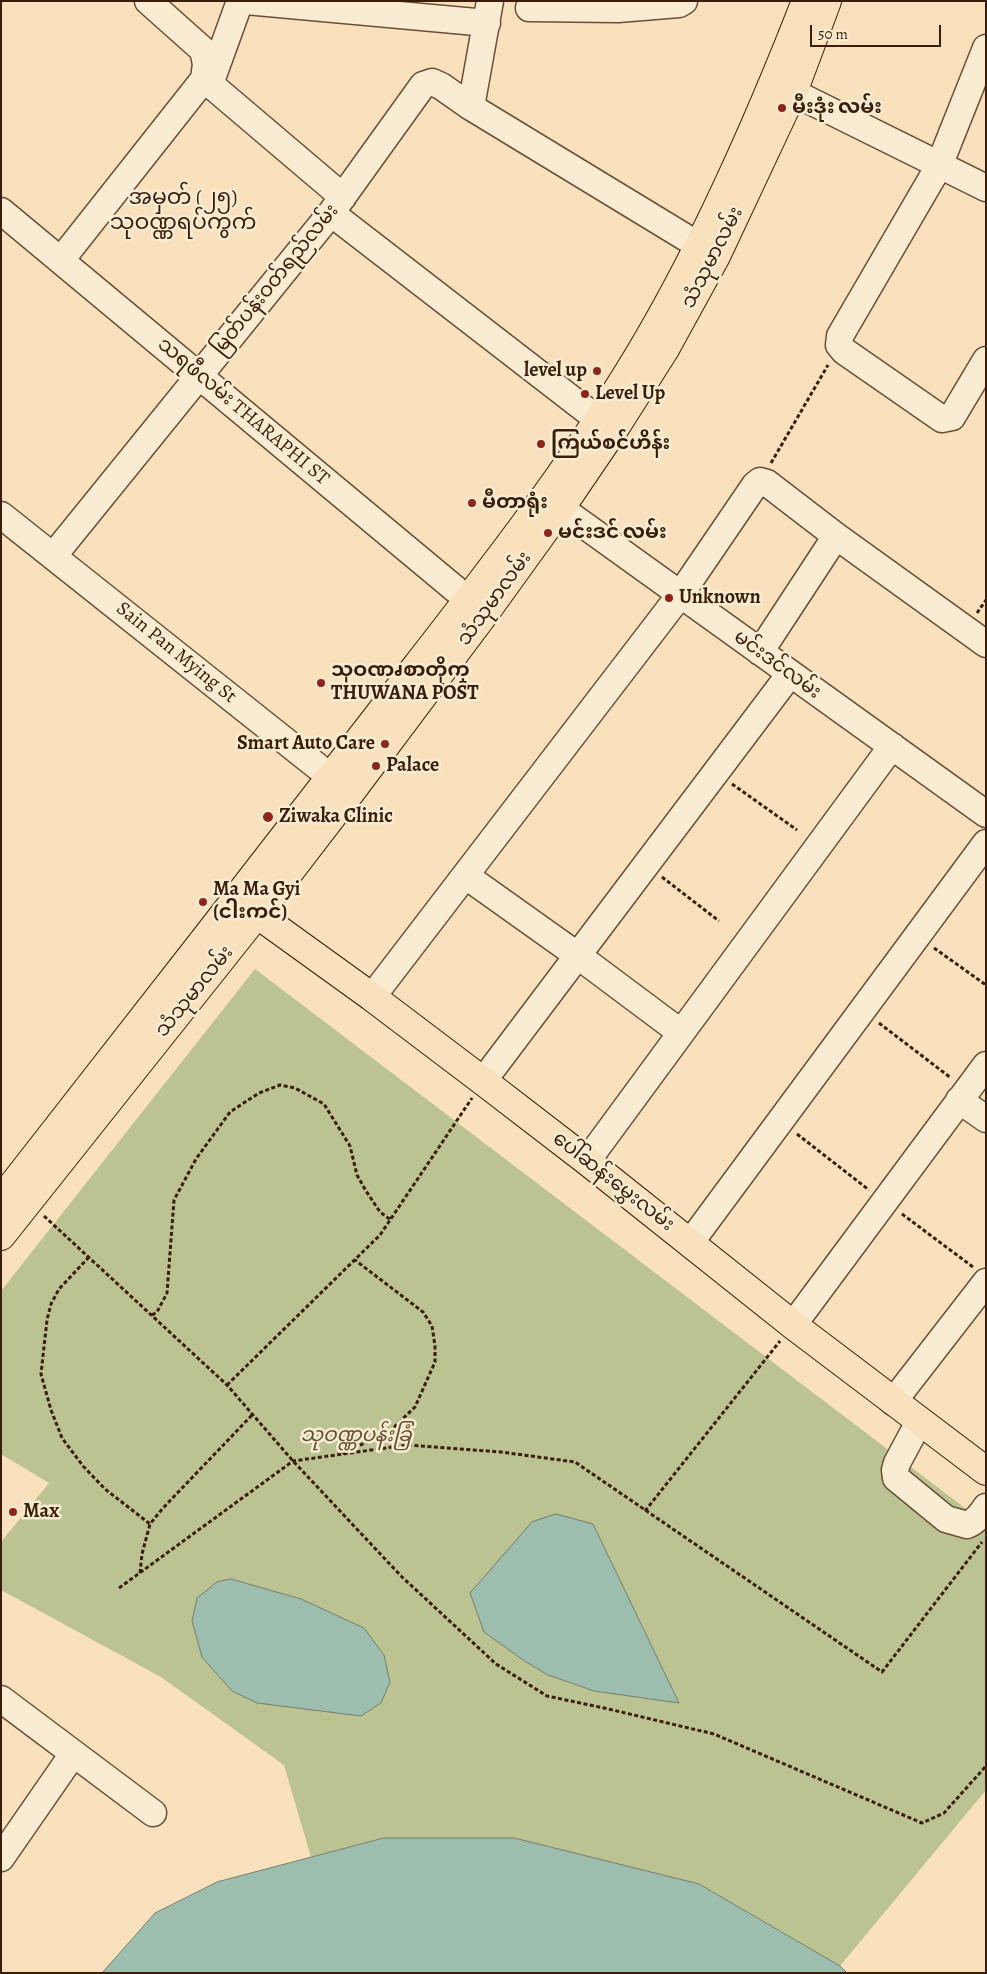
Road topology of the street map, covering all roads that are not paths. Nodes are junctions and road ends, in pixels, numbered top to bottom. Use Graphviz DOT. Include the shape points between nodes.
graph roads {
  1 [pos="148,1"];
  2 [pos="240,1"];
  3 [pos="246,1"];
  4 [pos="684,1"];
  5 [pos="806,1"];
  6 [pos="828,1"];
  7 [pos="529,8"];
  8 [pos="488,12"];
  9 [pos="986,48"];
  10 [pos="207,81"];
  11 [pos="784,87"];
  12 [pos="471,106"];
  13 [pos="939,166"];
  14 [pos="986,188"];
  15 [pos="337,205"];
  16 [pos="1,211"];
  17 [pos="707,251"];
  18 [pos="61,260"];
  19 [pos="986,360"];
  20 [pos="200,375"];
  21 [pos="605,425"];
  22 [pos="553,503"];
  23 [pos="1,515"];
  24 [pos="836,536"];
  25 [pos="54,555"];
  26 [pos="680,595"];
  27 [pos="477,606"];
  28 [pos="986,644"];
  29 [pos="760,652"];
  30 [pos="790,674"];
  31 [pos="892,746"];
  32 [pos="340,785"];
  33 [pos="986,814"];
  34 [pos="986,843"];
  35 [pos="466,876"];
  36 [pos="247,906"];
  37 [pos="577,955"];
  38 [pos="372,997"];
  39 [pos="680,1032"];
  40 [pos="986,1065"];
  41 [pos="483,1081"];
  42 [pos="963,1095"];
  43 [pos="986,1119"];
  44 [pos="587,1161"];
  45 [pos="1,1200"];
  46 [pos="1,1236"];
  47 [pos="690,1243"];
  48 [pos="982,1276"];
  49 [pos="793,1325"];
  50 [pos="893,1402"];
  51 [pos="919,1422"];
  52 [pos="986,1471"];
  53 [pos="986,1507"];
  54 [pos="1,1699"];
  55 [pos="73,1754"];
  56 [pos="153,1813"];
  57 [pos="1,1858"];
  1 -- 10 [label="street" via="203,50"];
  2 -- 10 [label="street"];
  3 -- 8 [label="street"];
  4 -- 7 [label="street" via="618,9"];
  5 -- 11 [label="main road, သံသုမာလမ်း"];
  6 -- 11 [label="main road, သံသုမာလမ်း"];
  8 -- 12 [label="street"];
  9 -- 13 [label="street"];
  10 -- 15 [label="street"];
  10 -- 18 [label="street"];
  11 -- 13 [label="street"];
  11 -- 17 [label="main road, သံသုမာလမ်း"];
  12 -- 15 [label="street, မြတ်ပန်းဝတ်ရည်လမ်း" via="441,86 432,82 424,85"];
  12 -- 17 [label="street"];
  13 -- 14 [label="street"];
  13 -- 19 [label="street" via="840,336 839,345 942,419 952,417"];
  15 -- 20 [label="street, မြတ်ပန်းဝတ်ရည်လမ်း"];
  15 -- 21 [label="street"];
  16 -- 18 [label="street, သရဖီလမ်း THARAPHI ST"];
  17 -- 21 [label="main road, သံသုမာလမ်း" via="649,338"];
  18 -- 20 [label="street, သရဖီလမ်း THARAPHI ST"];
  20 -- 25 [label="street, မြတ်ပန်းဝတ်ရည်လမ်း"];
  20 -- 27 [label="street, သရဖီလမ်း THARAPHI ST"];
  21 -- 22 [label="main road, သံသုမာလမ်း"];
  22 -- 26 [label="street, မင်းဒင်လမ်း"];
  22 -- 27 [label="main road, သံသုမာလမ်း"];
  23 -- 25 [label="street, Sain Pan Mying St"];
  24 -- 26 [label="street" via="760,481"];
  24 -- 28 [label="street"];
  24 -- 29 [label="street"];
  25 -- 32 [label="street, Sain Pan Mying St"];
  26 -- 29 [label="street, မင်းဒင်လမ်း"];
  26 -- 35 [label="street"];
  27 -- 32 [label="main road, သံသုမာလမ်း"];
  29 -- 30 [label="street, မင်းဒင်လမ်း"];
  30 -- 31 [label="street, မင်းဒင်လမ်း"];
  30 -- 37 [label="street"];
  31 -- 33 [label="street, မင်းဒင်လမ်း"];
  31 -- 39 [label="street"];
  32 -- 36 [label="main road, သံသုမာလမ်း"];
  34 -- 47 [label="street"];
  35 -- 37 [label="street"];
  35 -- 38 [label="street"];
  36 -- 38 [label="main road, ပေါ်ဆန်းမွှေးလမ်း"];
  36 -- 45 [label="main road, သံသုမာလမ်း"];
  36 -- 46 [label="main road, သံသုမာလမ်း"];
  37 -- 39 [label="street"];
  37 -- 41 [label="street"];
  38 -- 41 [label="main road, ပေါ်ဆန်းမွှေးလမ်း"];
  39 -- 44 [label="street"];
  40 -- 42 [label="street"];
  41 -- 44 [label="main road, ပေါ်ဆန်းမွှေးလမ်း"];
  42 -- 43 [label="street"];
  42 -- 49 [label="street"];
  44 -- 47 [label="main road, ပေါ်ဆန်းမွှေးလမ်း"];
  47 -- 49 [label="main road, ပေါ်ဆန်းမွှေးလမ်း"];
  48 -- 50 [label="street"];
  49 -- 50 [label="main road, ပေါ်ဆန်းမွှေးလမ်း"];
  50 -- 51 [label="main road, ပေါ်ဆန်းမွှေးလမ်း"];
  51 -- 52 [label="main road, ပေါ်ဆန်းမွှေးလမ်း"];
  51 -- 53 [label="street" via="897,1463 896,1478 946,1519 967,1526"];
  54 -- 55 [label="street"];
  55 -- 56 [label="street"];
  55 -- 57 [label="street"];
}
